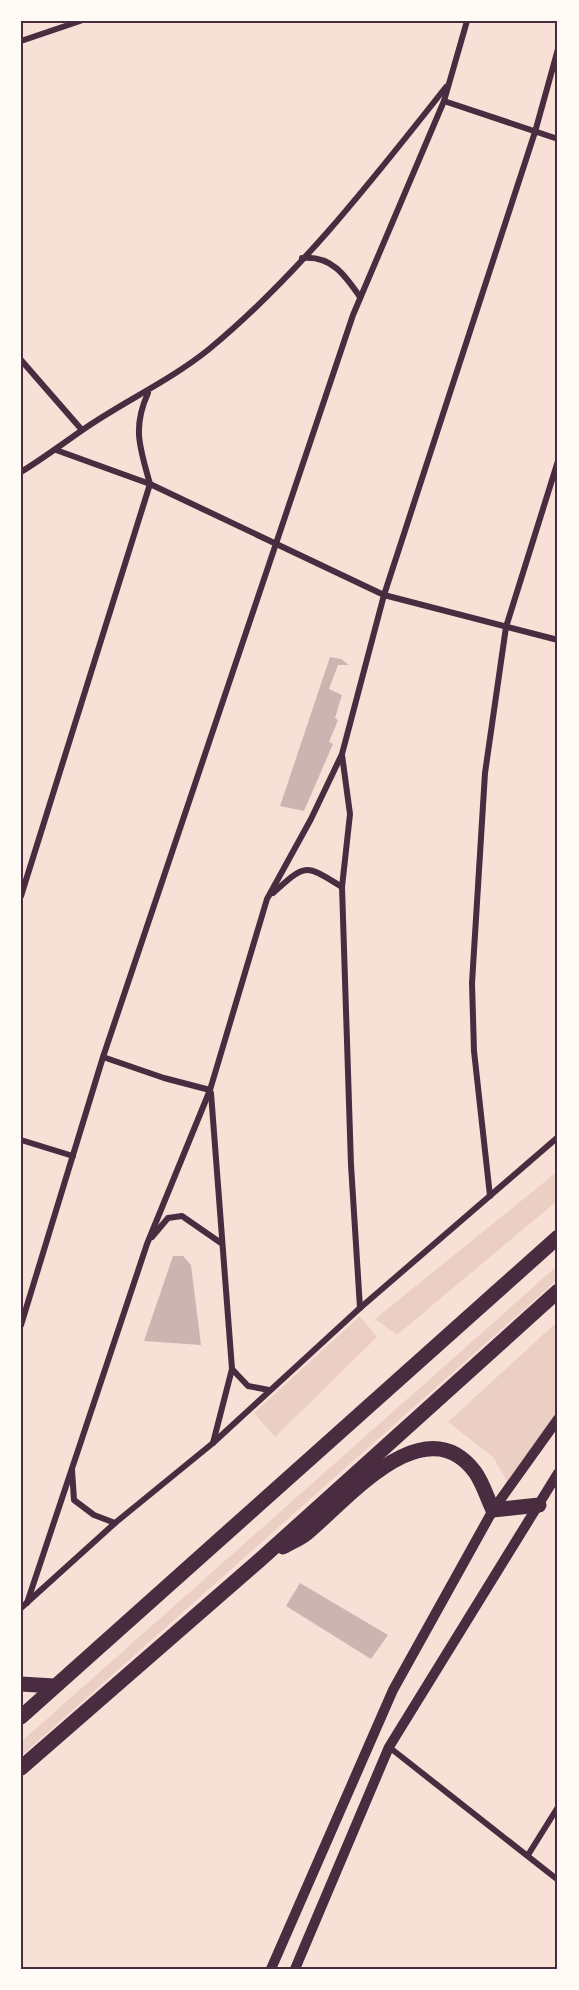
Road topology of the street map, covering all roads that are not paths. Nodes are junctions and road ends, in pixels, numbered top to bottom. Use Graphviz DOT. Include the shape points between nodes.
graph roads {
  1 [pos="80,21"];
  2 [pos="467,21"];
  3 [pos="21,41"];
  4 [pos="558,49"];
  5 [pos="449,83"];
  6 [pos="444,101"];
  7 [pos="535,132"];
  8 [pos="558,139"];
  9 [pos="302,258"];
  10 [pos="360,297"];
  11 [pos="21,360"];
  12 [pos="149,392"];
  13 [pos="82,430"];
  14 [pos="56,450"];
  15 [pos="558,461"];
  16 [pos="21,472"];
  17 [pos="150,484"];
  18 [pos="277,544"];
  19 [pos="384,595"];
  20 [pos="506,627"];
  21 [pos="558,640"];
  22 [pos="342,754"];
  23 [pos="342,887"];
  24 [pos="21,896"];
  25 [pos="267,898"];
  26 [pos="103,1057"];
  27 [pos="210,1090"];
  28 [pos="558,1137"];
  29 [pos="21,1140"];
  30 [pos="73,1156"];
  31 [pos="490,1196"];
  32 [pos="558,1237"];
  33 [pos="221,1243"];
  34 [pos="147,1244"];
  35 [pos="558,1291"];
  36 [pos="360,1308"];
  37 [pos="21,1325"];
  38 [pos="232,1369"];
  39 [pos="269,1390"];
  40 [pos="558,1419"];
  41 [pos="213,1443"];
  42 [pos="72,1467"];
  43 [pos="558,1473"];
  44 [pos="538,1505"];
  45 [pos="493,1510"];
  46 [pos="115,1523"];
  47 [pos="262,1558"];
  48 [pos="27,1603"];
  49 [pos="21,1608"];
  50 [pos="21,1684"];
  51 [pos="54,1686"];
  52 [pos="21,1717"];
  53 [pos="389,1747"];
  54 [pos="21,1768"];
  55 [pos="558,1807"];
  56 [pos="528,1854"];
  57 [pos="558,1880"];
  58 [pos="271,1969"];
  59 [pos="295,1969"];
  1 -- 3 [label="street"];
  2 -- 5 [label="street"];
  4 -- 7 [label="street"];
  5 -- 6 [label="street"];
  5 -- 9 [label="street" via="380,170"];
  6 -- 7 [label="street"];
  6 -- 10 [label="street"];
  7 -- 8 [label="street"];
  7 -- 19 [label="street"];
  9 -- 10 [label="street" via="328,261"];
  9 -- 12 [label="street" via="261,303 207,351"];
  10 -- 18 [label="street"];
  11 -- 13 [label="street"];
  12 -- 13 [label="street"];
  12 -- 17 [label="street" via="140,411 137,435"];
  13 -- 14 [label="street"];
  14 -- 16 [label="street"];
  14 -- 17 [label="street"];
  15 -- 20 [label="street"];
  17 -- 18 [label="street"];
  17 -- 24 [label="street"];
  18 -- 19 [label="street"];
  18 -- 26 [label="street"];
  19 -- 20 [label="street"];
  19 -- 22 [label="street"];
  20 -- 21 [label="street"];
  20 -- 31 [label="street" via="485,773 472,983 474,1052"];
  22 -- 23 [label="street" via="350,814"];
  22 -- 25 [label="street"];
  23 -- 25 [label="street" via="312,869 296,871"];
  23 -- 36 [label="street"];
  25 -- 27 [label="street"];
  26 -- 27 [label="street"];
  26 -- 30 [label="street"];
  27 -- 33 [label="street"];
  27 -- 34 [label="street"];
  28 -- 31 [label="street"];
  29 -- 30 [label="street"];
  30 -- 37 [label="street"];
  31 -- 36 [label="street"];
  32 -- 51 [label="highway"];
  33 -- 34 [label="street" via="182,1216 168,1218"];
  33 -- 38 [label="street"];
  34 -- 42 [label="street"];
  35 -- 47 [label="highway"];
  36 -- 39 [label="street"];
  38 -- 39 [label="street" via="248,1386"];
  38 -- 41 [label="street"];
  39 -- 41 [label="street"];
  40 -- 45 [label="street"];
  41 -- 46 [label="street"];
  42 -- 46 [label="street" via="74,1500 94,1515"];
  42 -- 48 [label="street"];
  43 -- 44 [label="street"];
  44 -- 45 [label="highway"];
  44 -- 53 [label="street"];
  45 -- 47 [label="highway" via="475,1472 443,1450 424,1448 409,1452 375,1474 305,1535"];
  45 -- 58 [label="street" via="393,1690"];
  46 -- 48 [label="street"];
  47 -- 54 [label="highway"];
  48 -- 49 [label="street"];
  50 -- 51 [label="highway"];
  51 -- 52 [label="highway"];
  53 -- 56 [label="street"];
  53 -- 59 [label="street"];
  55 -- 56 [label="street"];
  56 -- 57 [label="street"];
}
